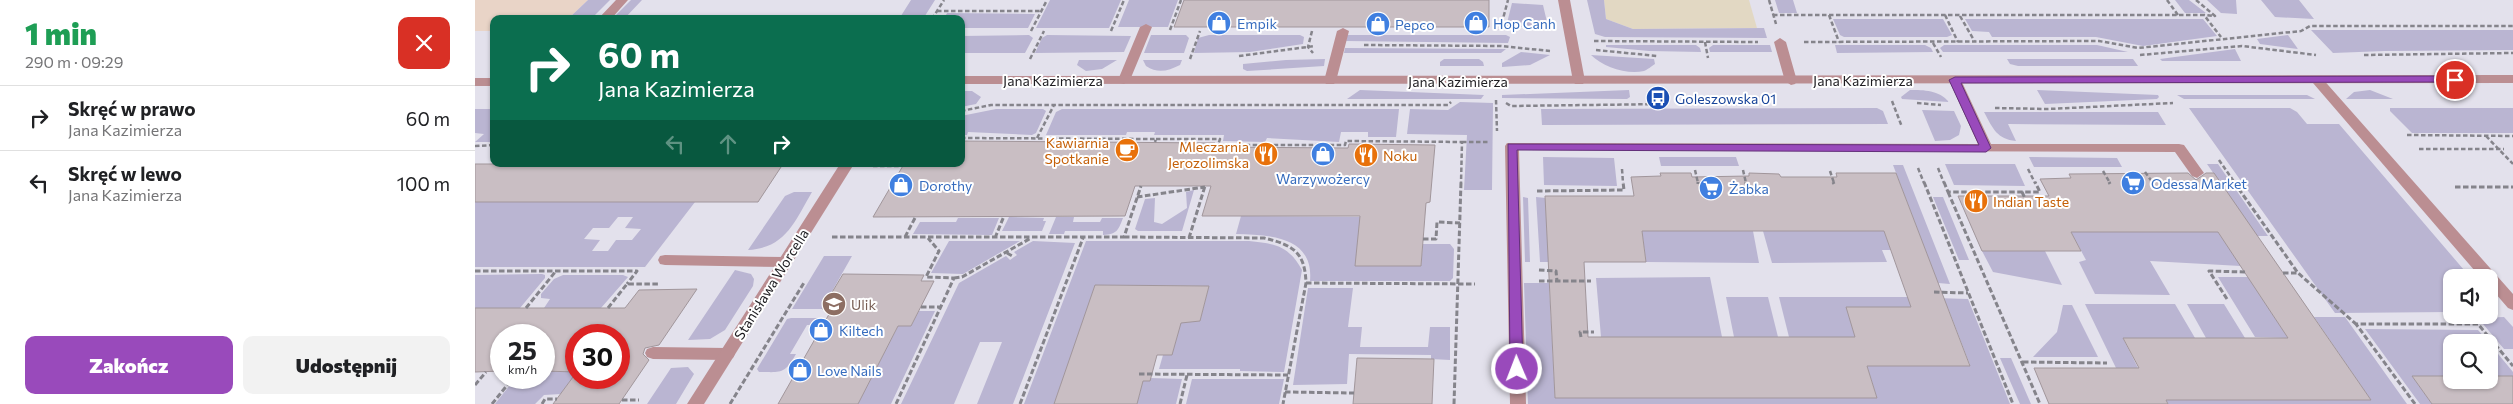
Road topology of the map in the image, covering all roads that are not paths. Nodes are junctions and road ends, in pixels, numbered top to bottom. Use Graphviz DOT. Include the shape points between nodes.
graph roads {
  1 [pos="622,0"];
  2 [pos="1564,0"];
  3 [pos="608,15"];
  4 [pos="1146,27"];
  5 [pos="1343,31"];
  6 [pos="1780,42"];
  7 [pos="2513,79"];
  8 [pos="965,80"];
  9 [pos="1124,80"];
  10 [pos="1331,80"];
  11 [pos="1579,80"];
  12 [pos="1955,80"];
  13 [pos="2317,80"];
  14 [pos="1791,81"];
  15 [pos="475,82"];
  16 [pos="490,82"];
  17 [pos="1986,148"];
  18 [pos="845,167"];
  19 [pos="2197,173"];
  20 [pos="665,260"];
  21 [pos="784,262"];
  22 [pos="2513,304"];
  23 [pos="653,354"];
  24 [pos="727,354"];
  25 [pos="695,404"];
  26 [pos="1518,404"];
  1 -- 3 [label="street"];
  2 -- 11 [label="street"];
  4 -- 9 [label="lane"];
  5 -- 10 [label="street"];
  6 -- 14 [label="street"];
  7 -- 13 [label="street, Jana Kazimierza"];
  8 -- 9 [label="street, Jana Kazimierza"];
  9 -- 10 [label="street, Jana Kazimierza"];
  10 -- 11 [label="street, Jana Kazimierza"];
  11 -- 14 [label="street, Jana Kazimierza"];
  12 -- 13 [label="street, Jana Kazimierza"];
  12 -- 14 [label="street, Jana Kazimierza"];
  12 -- 17 [label="street"];
  13 -- 22 [label="street"];
  15 -- 16 [label="street"];
  17 -- 19 [label="street" via="2179,148"];
  17 -- 26 [label="street" via="1512,146"];
  18 -- 21 [label="street, Stanisława Worcella"];
  20 -- 21 [label="street"];
  21 -- 24 [label="street, Stanisława Worcella"];
  23 -- 24 [label="street"];
  24 -- 25 [label="street, Stanisława Worcella"];
}
